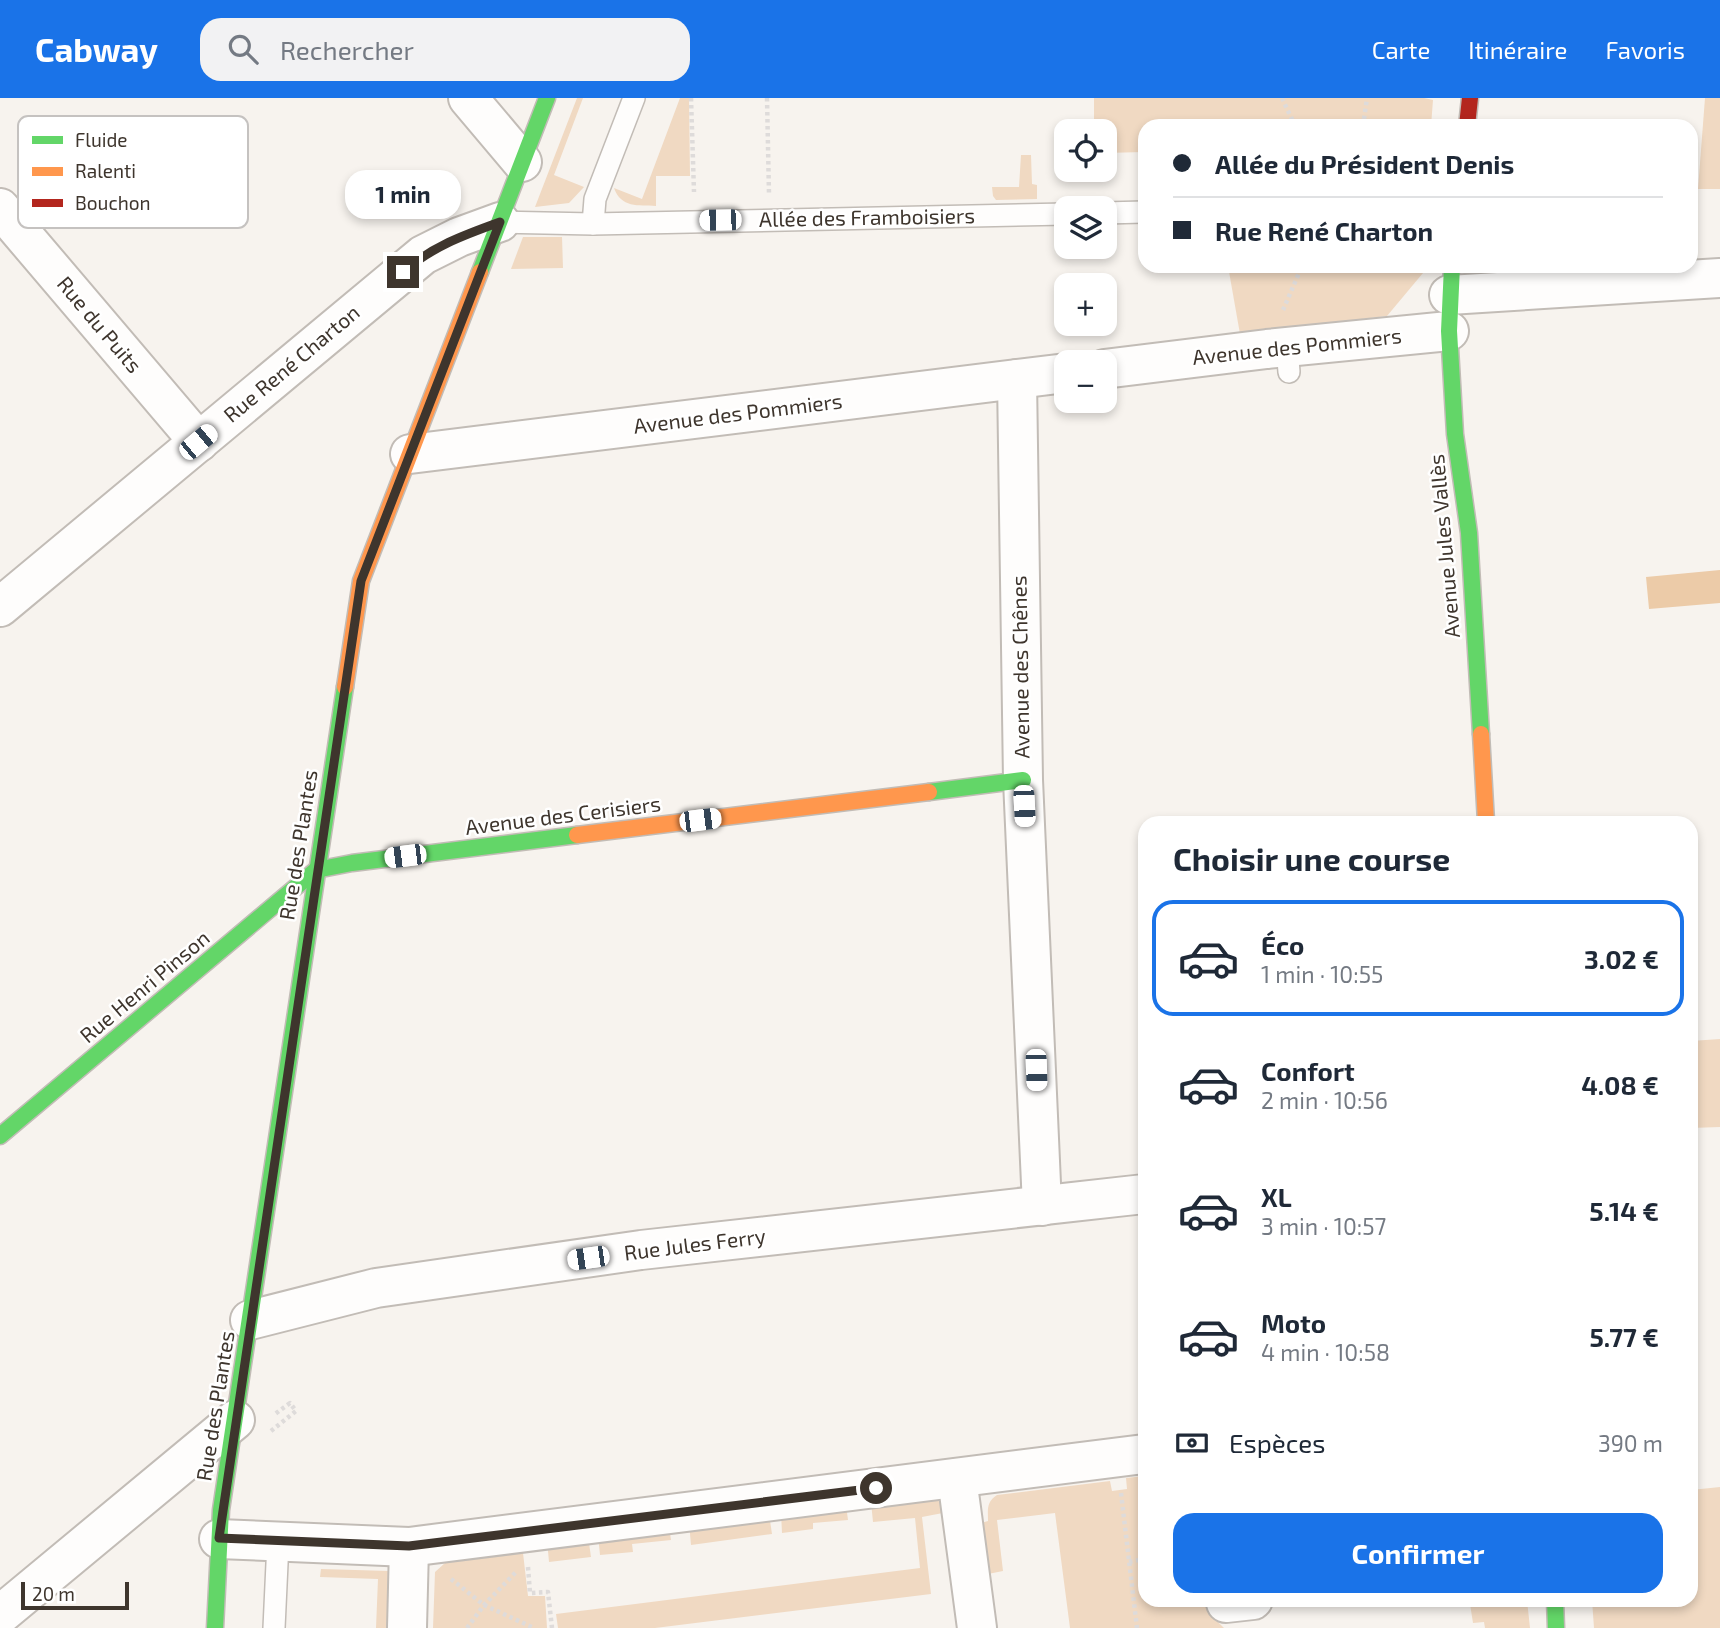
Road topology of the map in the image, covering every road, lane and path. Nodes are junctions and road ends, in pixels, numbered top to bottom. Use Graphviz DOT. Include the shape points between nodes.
graph roads {
  1 [pos="468,98"];
  2 [pos="547,98"];
  3 [pos="634,98"];
  4 [pos="691,98"];
  5 [pos="767,98"];
  6 [pos="1282,98"];
  7 [pos="1367,98"];
  8 [pos="1470,98"];
  9 [pos="1292,119"];
  10 [pos="1364,119"];
  11 [pos="1468,119"];
  12 [pos="522,162"];
  13 [pos="0,208"];
  14 [pos="1138,212"];
  15 [pos="1117,213"];
  16 [pos="1054,214"];
  17 [pos="770,219"];
  18 [pos="695,221"];
  19 [pos="500,222"];
  20 [pos="593,223"];
  21 [pos="1626,275"];
  22 [pos="1720,278"];
  23 [pos="1450,298"];
  24 [pos="1117,368"];
  25 [pos="1054,374"];
  26 [pos="1017,379"];
  27 [pos="198,442"];
  28 [pos="410,454"];
  29 [pos="0,607"];
  30 [pos="1023,779"];
  31 [pos="1486,816"];
  32 [pos="316,870"];
  33 [pos="0,1136"];
  34 [pos="1138,1195"];
  35 [pos="1042,1206"];
  36 [pos="250,1320"];
  37 [pos="258,1424"];
  38 [pos="1138,1455"];
  39 [pos="957,1478"];
  40 [pos="1121,1489"];
  41 [pos="219,1538"];
  42 [pos="278,1542"];
  43 [pos="409,1546"];
  44 [pos="1138,1560"];
  45 [pos="1129,1562"];
  46 [pos="446,1576"];
  47 [pos="484,1605"];
  48 [pos="1555,1607"];
  49 [pos="0,1615"];
  50 [pos="215,1628"];
  51 [pos="274,1628"];
  52 [pos="407,1628"];
  53 [pos="467,1628"];
  54 [pos="534,1628"];
  55 [pos="552,1628"];
  56 [pos="977,1628"];
  57 [pos="1137,1628"];
  58 [pos="1556,1628"];
  1 -- 12 [label="street"];
  2 -- 12 [label="street, Rue des Plantes"];
  3 -- 20 [label="lane" via="595,199"];
  4 -- 18 [label="path"];
  5 -- 17 [label="path"];
  6 -- 9 [label="path"];
  7 -- 10 [label="path"];
  8 -- 11 [label="street"];
  12 -- 19 [label="street, Rue des Plantes"];
  13 -- 27 [label="street, Rue du Puits"];
  14 -- 15 [label="lane"];
  16 -- 17 [label="lane, Allée des Framboisiers"];
  17 -- 18 [label="lane, Allée des Framboisiers"];
  18 -- 20 [label="lane, Allée des Framboisiers"];
  19 -- 20 [label="lane, Allée des Framboisiers"];
  19 -- 27 [label="street, Rue René Charton" via="423,254"];
  19 -- 28 [label="street, Rue des Plantes"];
  21 -- 22 [label="street, Avenue des Pommiers"];
  21 -- 23 [label="street, Avenue des Pommiers"];
  23 -- 24 [label="street, Avenue des Pommiers" via="1281,356"];
  23 -- 31 [label="street, Avenue Jules Vallès" via="1455,434 1469,533"];
  25 -- 26 [label="street, Avenue des Pommiers"];
  26 -- 28 [label="street, Avenue des Pommiers"];
  26 -- 30 [label="street, Avenue des Chênes"];
  27 -- 29 [label="street, Rue René Charton"];
  28 -- 32 [label="street, Rue des Plantes" via="361,581"];
  30 -- 32 [label="street, Avenue des Cerisiers"];
  30 -- 35 [label="street, Avenue des Chênes"];
  32 -- 33 [label="street, Rue Henri Pinson"];
  32 -- 36 [label="street, Rue des Plantes"];
  34 -- 35 [label="street, Rue Jules Ferry"];
  35 -- 36 [label="street, Rue Jules Ferry" via="641,1250 389,1286"];
  36 -- 37 [label="street, Rue des Plantes"];
  37 -- 37 [label="path" via="290,1402 296,1411"];
  37 -- 41 [label="street, Rue des Plantes"];
  37 -- 49 [label="street"];
  38 -- 39 [label="street"];
  39 -- 43 [label="street"];
  39 -- 56 [label="street"];
  40 -- 45 [label="path"];
  41 -- 42 [label="street"];
  41 -- 50 [label="street, Rue des Plantes"];
  42 -- 43 [label="street"];
  42 -- 51 [label="lane"];
  43 -- 52 [label="street"];
  44 -- 45 [label="path"];
  45 -- 57 [label="path"];
  46 -- 47 [label="path"];
  47 -- 53 [label="path"];
  47 -- 54 [label="path"];
  47 -- 55 [label="path" via="527,1560 530,1593 548,1592"];
  48 -- 58 [label="street"];
}
